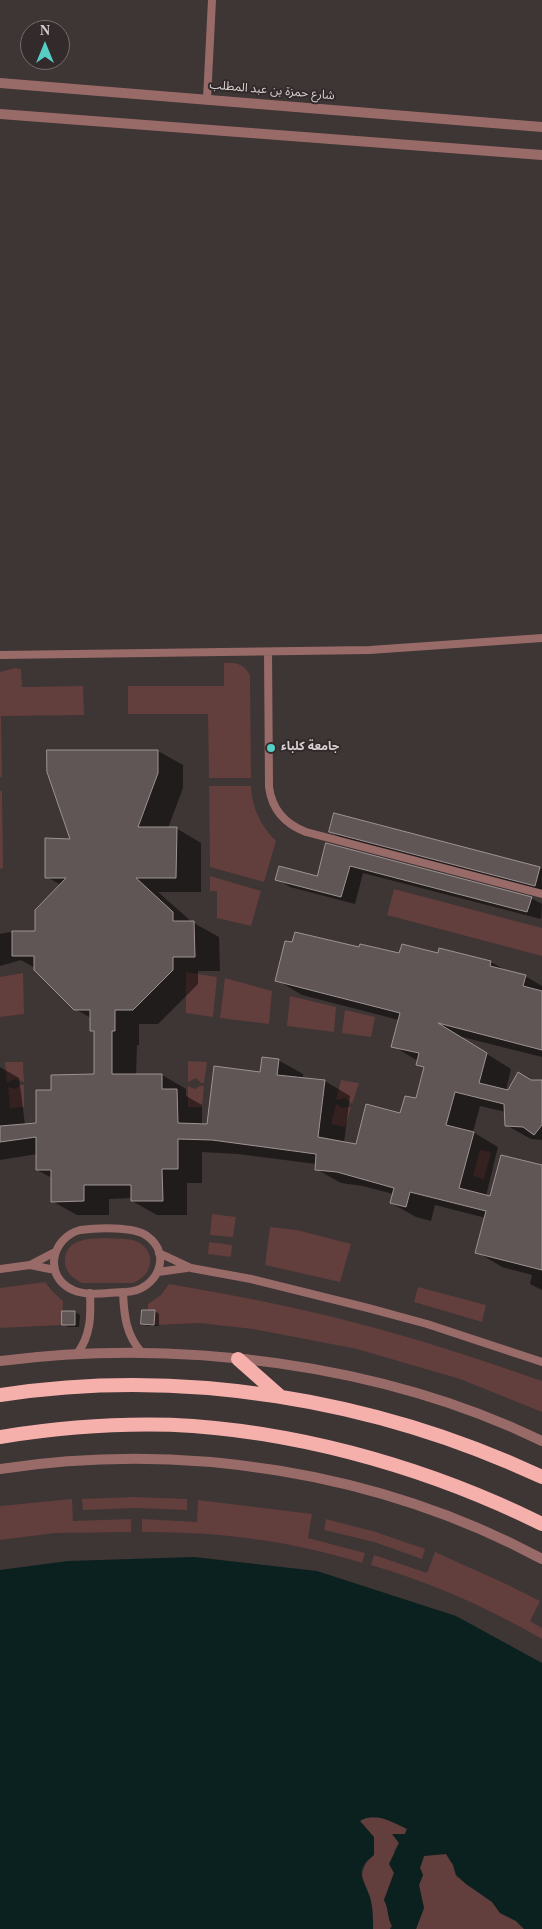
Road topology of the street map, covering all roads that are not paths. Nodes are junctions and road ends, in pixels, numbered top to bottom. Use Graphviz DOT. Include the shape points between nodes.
graph roads {
  1 [pos="212,0"];
  2 [pos="0,83"];
  3 [pos="206,99"];
  4 [pos="0,114"];
  5 [pos="542,126"];
  6 [pos="542,156"];
  7 [pos="542,638"];
  8 [pos="268,652"];
  9 [pos="0,655"];
  10 [pos="542,894"];
  11 [pos="55,1252"];
  12 [pos="159,1253"];
  13 [pos="30,1265"];
  14 [pos="191,1268"];
  15 [pos="0,1269"];
  16 [pos="55,1270"];
  17 [pos="158,1272"];
  18 [pos="123,1292"];
  19 [pos="90,1293"];
  20 [pos="142,1353"];
  21 [pos="77,1354"];
  22 [pos="238,1360"];
  23 [pos="0,1361"];
  24 [pos="542,1362"];
  25 [pos="0,1395"];
  26 [pos="281,1397"];
  27 [pos="0,1437"];
  28 [pos="542,1441"];
  29 [pos="0,1470"];
  30 [pos="542,1477"];
  31 [pos="542,1524"];
  32 [pos="542,1559"];
  1 -- 3 [label="lane"];
  2 -- 3 [label="street, شارع حمزة بن عبد المطلب"];
  3 -- 5 [label="street, شارع حمزة بن عبد المطلب"];
  4 -- 6 [label="street"];
  7 -- 8 [label="lane" via="412,648"];
  8 -- 9 [label="lane"];
  8 -- 10 [label="lane" via="269,787 273,804 283,819 306,832"];
  11 -- 12 [label="lane" via="67,1236 86,1229 141,1233 152,1241"];
  11 -- 13 [label="lane"];
  11 -- 16 [label="lane"];
  12 -- 14 [label="lane"];
  12 -- 17 [label="lane"];
  13 -- 15 [label="lane"];
  13 -- 16 [label="lane"];
  14 -- 17 [label="lane"];
  14 -- 24 [label="lane" via="377,1310"];
  16 -- 19 [label="lane" via="68,1288"];
  17 -- 18 [label="lane" via="146,1286"];
  18 -- 19 [label="lane"];
  18 -- 20 [label="lane" via="126,1325"];
  19 -- 21 [label="lane" via="90,1326"];
  20 -- 21 [label="street"];
  20 -- 22 [label="street"];
  21 -- 23 [label="street"];
  22 -- 26 [label="highway"];
  22 -- 28 [label="street" via="312,1369 400,1388 486,1417"];
  25 -- 26 [label="highway" via="64,1388 157,1386"];
  26 -- 30 [label="highway" via="343,1409 434,1434"];
  27 -- 31 [label="highway" via="61,1429 150,1425 193,1426 269,1436 397,1466 485,1498"];
  29 -- 32 [label="street" via="130,1459 271,1469 395,1498 471,1526"];
}
